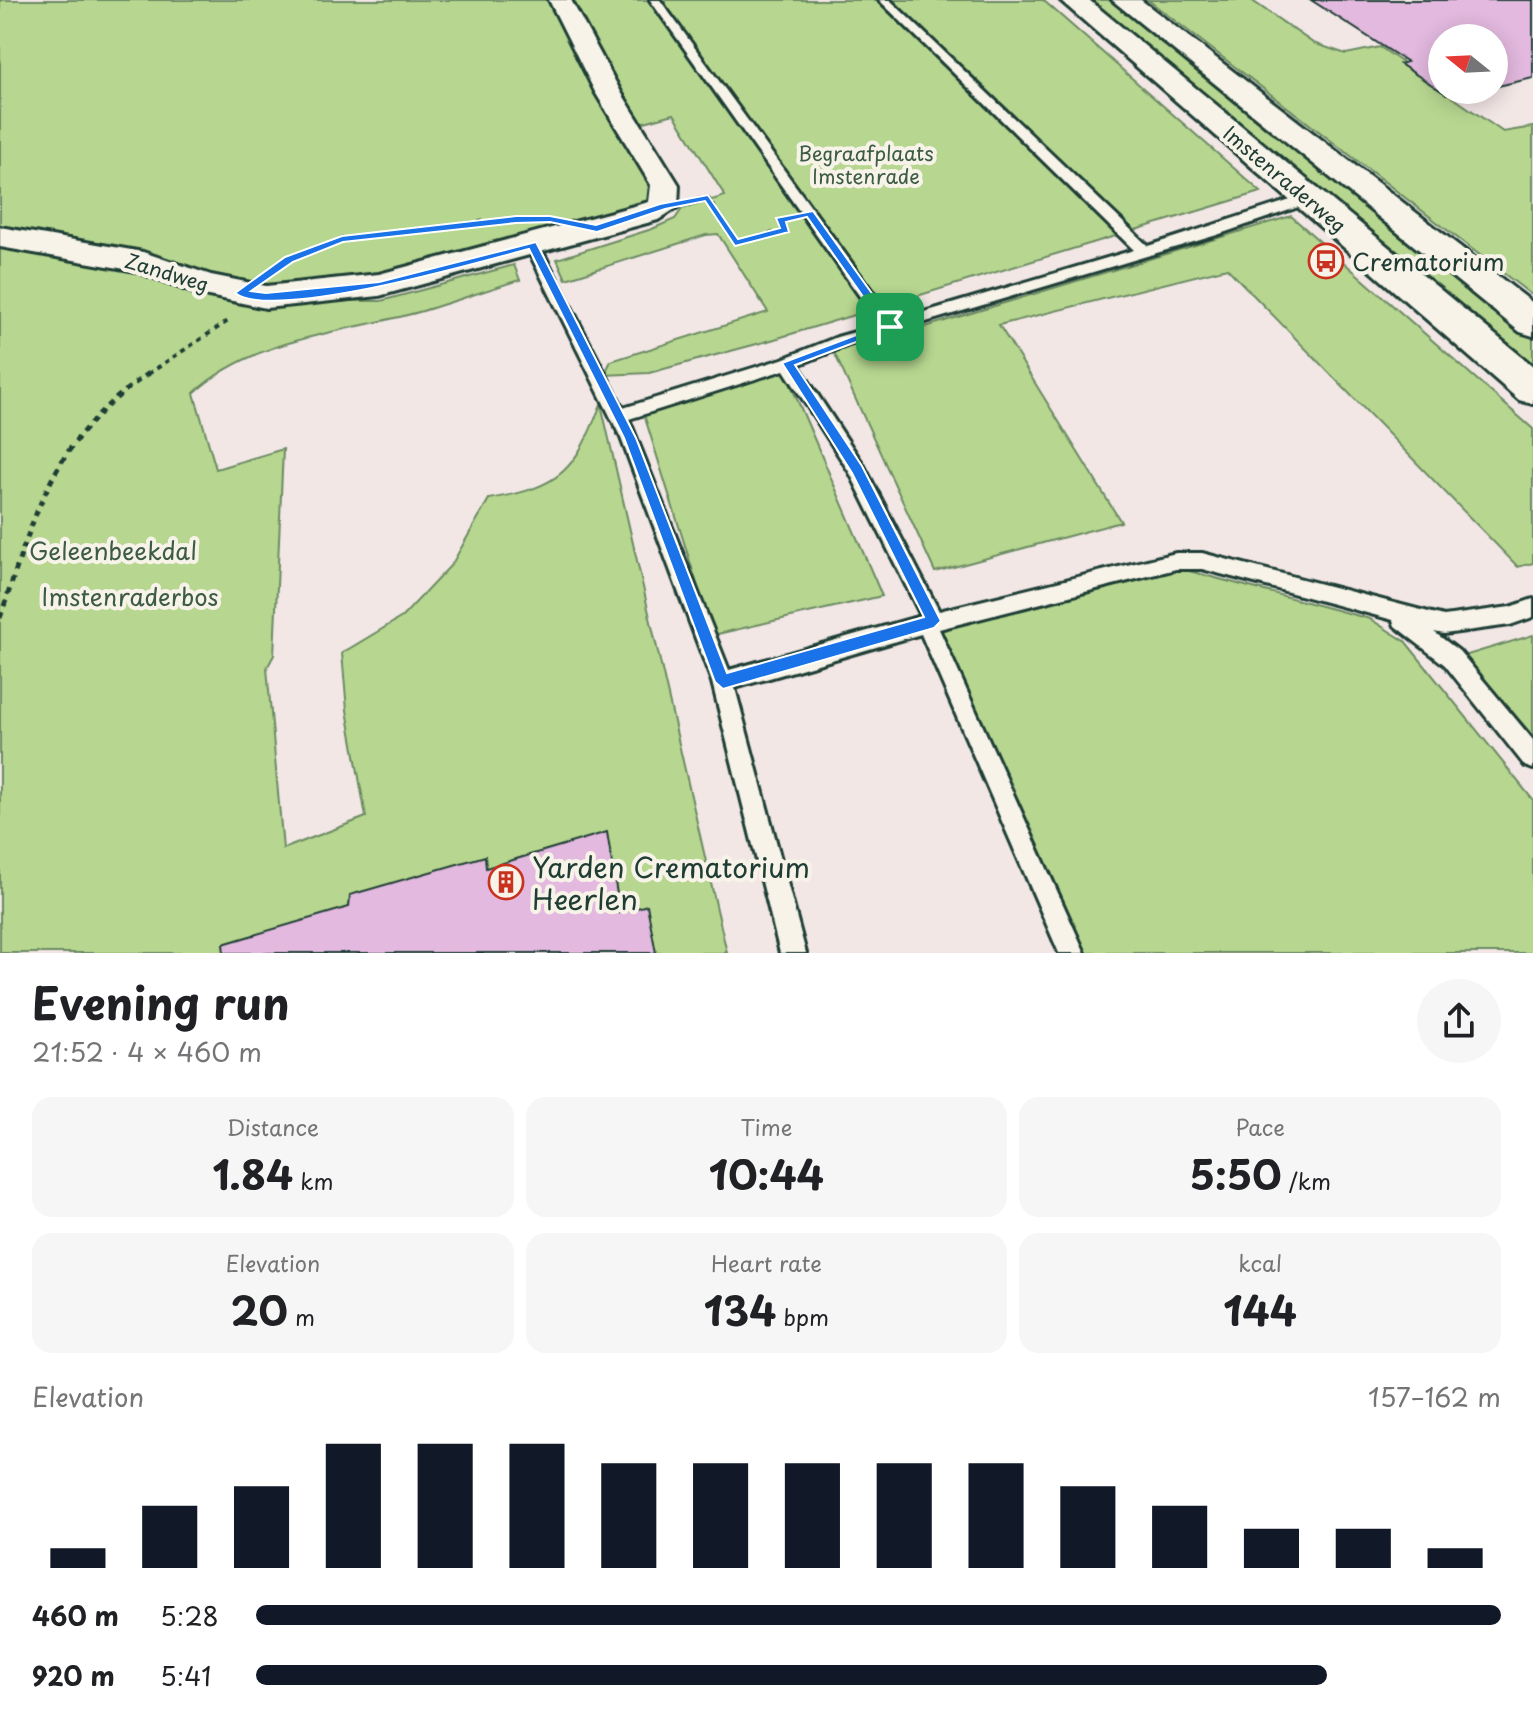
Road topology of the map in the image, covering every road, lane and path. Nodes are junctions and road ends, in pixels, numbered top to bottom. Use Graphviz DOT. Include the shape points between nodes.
graph roads {
  1 [pos="560,0"];
  2 [pos="655,0"];
  3 [pos="884,0"];
  4 [pos="1073,0"];
  5 [pos="1125,0"];
  6 [pos="1308,199"];
  7 [pos="663,207"];
  8 [pos="809,213"];
  9 [pos="501,221"];
  10 [pos="0,237"];
  11 [pos="532,244"];
  12 [pos="1144,251"];
  13 [pos="253,295"];
  14 [pos="1533,323"];
  15 [pos="890,327"];
  16 [pos="788,363"];
  17 [pos="1533,389"];
  18 [pos="619,416"];
  19 [pos="1533,608"];
  20 [pos="1397,615"];
  21 [pos="0,618"];
  22 [pos="930,622"];
  23 [pos="723,682"];
  24 [pos="1533,758"];
  25 [pos="793,953"];
  26 [pos="1072,953"];
  1 -- 7 [label="street" via="665,185"];
  2 -- 8 [label="lane"];
  3 -- 12 [label="lane"];
  4 -- 6 [label="street, Imstenraderweg"];
  5 -- 14 [label="street, Imstenraderweg"];
  6 -- 12 [label="lane"];
  6 -- 17 [label="street, Imstenraderweg"];
  7 -- 8 [label="path" via="708,198 735,243 786,230 780,220"];
  7 -- 11 [label="street, Zandweg"];
  8 -- 15 [label="lane"];
  9 -- 13 [label="path" via="342,239 289,259"];
  10 -- 13 [label="street, Zandweg" via="143,262 205,285"];
  11 -- 13 [label="street, Zandweg" via="379,285"];
  11 -- 18 [label="lane"];
  12 -- 15 [label="lane"];
  13 -- 21 [label="path" via="127,388 67,449 42,495"];
  15 -- 16 [label="lane"];
  16 -- 18 [label="lane"];
  16 -- 22 [label="lane" via="857,469"];
  18 -- 23 [label="lane"];
  19 -- 20 [label="lane" via="1444,625"];
  20 -- 22 [label="lane" via="1202,561 1176,561"];
  20 -- 24 [label="lane" via="1452,658"];
  22 -- 23 [label="lane"];
  22 -- 26 [label="lane"];
  23 -- 25 [label="lane"];
}
